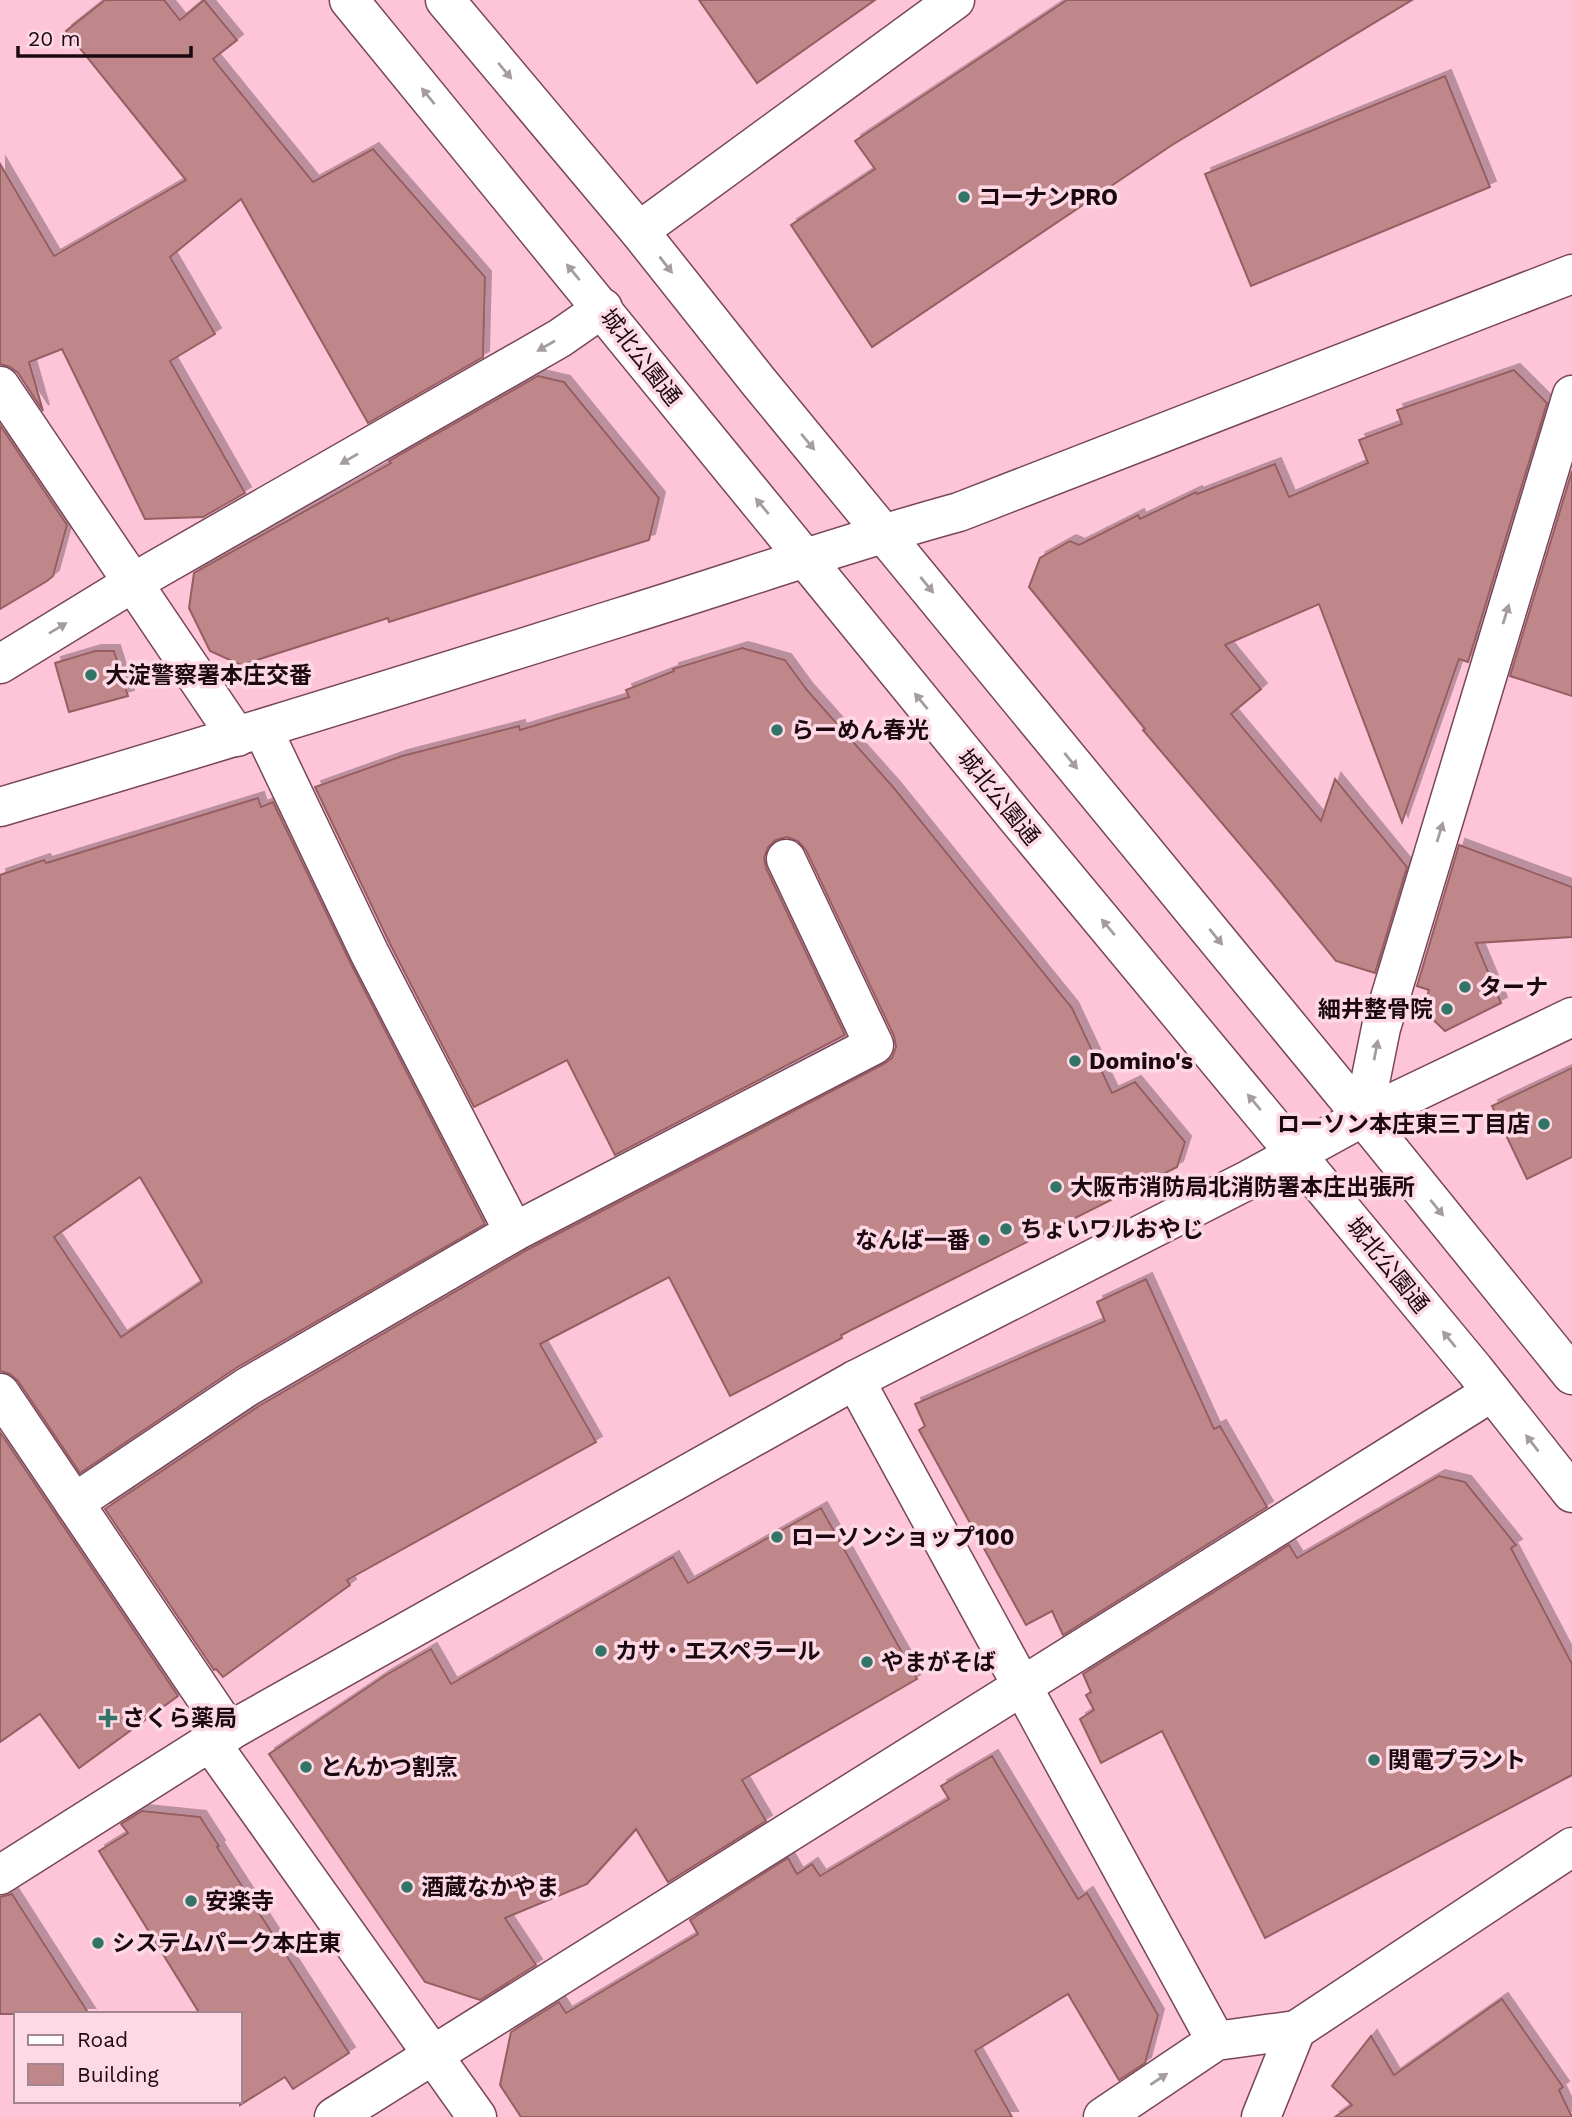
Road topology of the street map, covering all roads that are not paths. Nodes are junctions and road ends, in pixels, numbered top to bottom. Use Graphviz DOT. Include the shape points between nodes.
graph roads {
  1 [pos="349,0"];
  2 [pos="445,0"];
  3 [pos="955,0"];
  4 [pos="639,232"];
  5 [pos="1572,274"];
  6 [pos="603,308"];
  7 [pos="0,386"];
  8 [pos="1572,395"];
  9 [pos="884,532"];
  10 [pos="806,558"];
  11 [pos="134,582"];
  12 [pos="0,664"];
  13 [pos="250,733"];
  14 [pos="0,807"];
  15 [pos="786,859"];
  16 [pos="1572,1017"];
  17 [pos="1363,1117"];
  18 [pos="1298,1154"];
  19 [pos="514,1233"];
  20 [pos="1572,1375"];
  21 [pos="855,1380"];
  22 [pos="1492,1392"];
  23 [pos="0,1393"];
  24 [pos="1572,1493"];
  25 [pos="74,1503"];
  26 [pos="1023,1686"];
  27 [pos="220,1737"];
  28 [pos="1572,1847"];
  29 [pos="0,1875"];
  30 [pos="1296,2030"];
  31 [pos="1216,2041"];
  32 [pos="433,2055"];
  33 [pos="334,2117"];
  34 [pos="477,2117"];
  35 [pos="1103,2117"];
  36 [pos="1261,2117"];
  6 -- 1 [label="street, 城北公園通, one-way"];
  2 -- 4 [label="street, one-way"];
  3 -- 4 [label="street"];
  4 -- 9 [label="street, one-way"];
  5 -- 9 [label="street" via="959,512"];
  10 -- 6 [label="street, 城北公園通, one-way"];
  6 -- 11 [label="street, one-way" via="560,338"];
  7 -- 11 [label="street"];
  17 -- 8 [label="street, one-way" via="1381,1028"];
  9 -- 10 [label="street"];
  9 -- 17 [label="street, one-way"];
  10 -- 13 [label="street"];
  18 -- 10 [label="street, 城北公園通, one-way"];
  12 -- 11 [label="street, one-way"];
  11 -- 13 [label="street"];
  13 -- 14 [label="street"];
  13 -- 19 [label="street"];
  15 -- 19 [label="street" via="874,1045"];
  16 -- 17 [label="street"];
  17 -- 18 [label="street"];
  17 -- 20 [label="street, one-way"];
  18 -- 21 [label="street"];
  22 -- 18 [label="street, 城北公園通, one-way"];
  19 -- 25 [label="street" via="247,1387"];
  21 -- 26 [label="street"];
  21 -- 27 [label="street"];
  24 -- 22 [label="street, 城北公園通, one-way"];
  22 -- 26 [label="street"];
  23 -- 25 [label="street"];
  25 -- 27 [label="street"];
  26 -- 31 [label="street"];
  26 -- 32 [label="street"];
  27 -- 29 [label="street"];
  27 -- 32 [label="street"];
  28 -- 30 [label="street"];
  30 -- 31 [label="street"];
  30 -- 36 [label="street"];
  35 -- 31 [label="street, one-way"];
  32 -- 33 [label="street"];
  32 -- 34 [label="street"];
}
